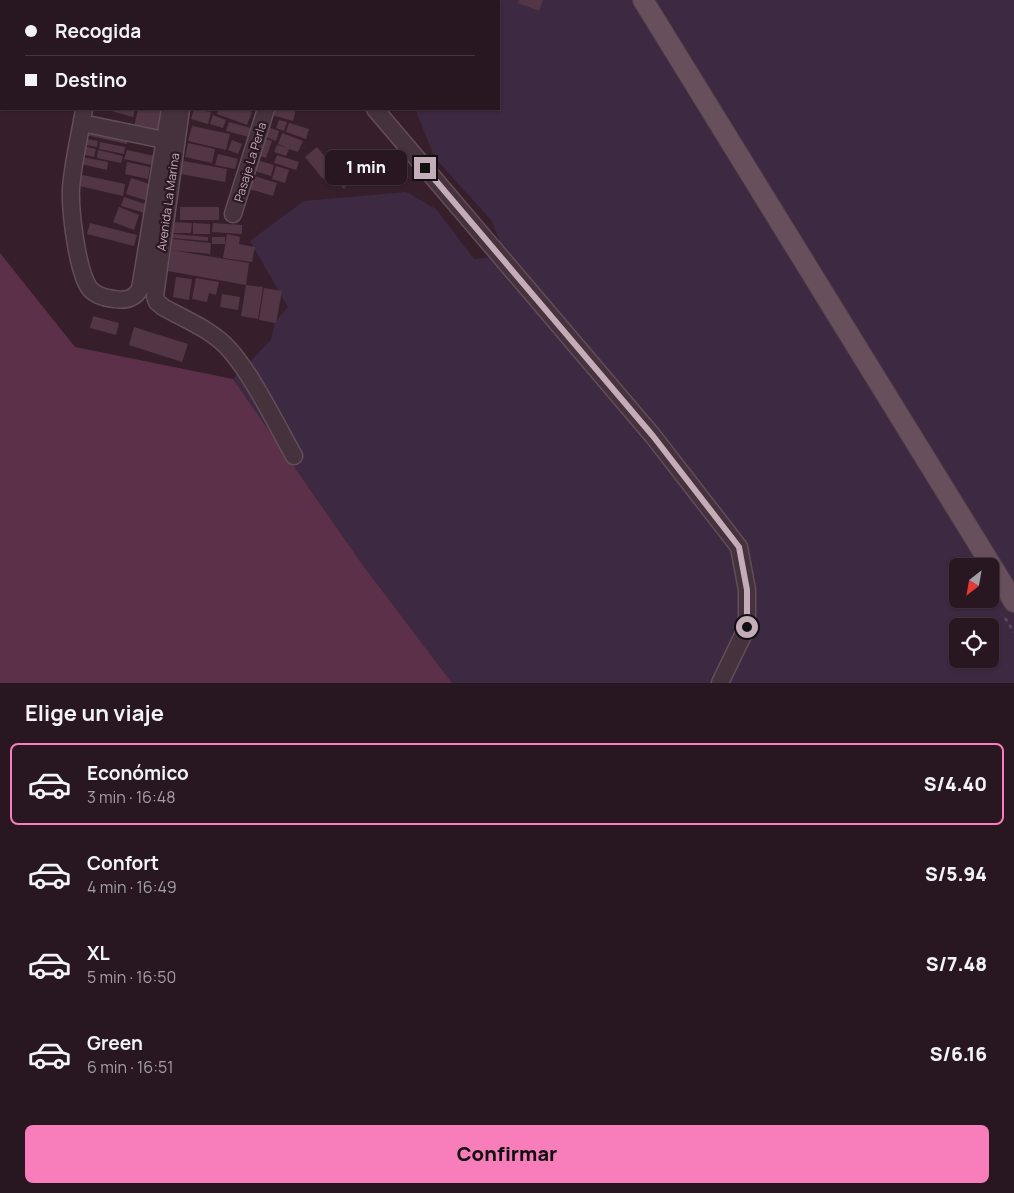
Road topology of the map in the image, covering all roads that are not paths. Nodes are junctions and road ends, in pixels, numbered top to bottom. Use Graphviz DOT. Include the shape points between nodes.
graph roads {
  1 [pos="643,0"];
  2 [pos="170,110"];
  3 [pos="181,110"];
  4 [pos="266,110"];
  5 [pos="375,110"];
  6 [pos="83,116"];
  7 [pos="164,140"];
  8 [pos="233,214"];
  9 [pos="294,456"];
  10 [pos="1014,602"];
  11 [pos="720,683"];
  1 -- 10 [label="main road"];
  2 -- 7 [label="street, Avenida La Marina"];
  3 -- 9 [label="street, Avenida La Marina" via="155,296 163,307 228,348"];
  4 -- 8 [label="street, Pasaje La Perla"];
  5 -- 11 [label="street" via="653,436 739,547 747,590 747,627"];
  6 -- 7 [label="street"];
  6 -- 7 [label="street, Avenida La Marina" via="71,188 80,269 89,287 98,295 129,299 140,289"];
}
